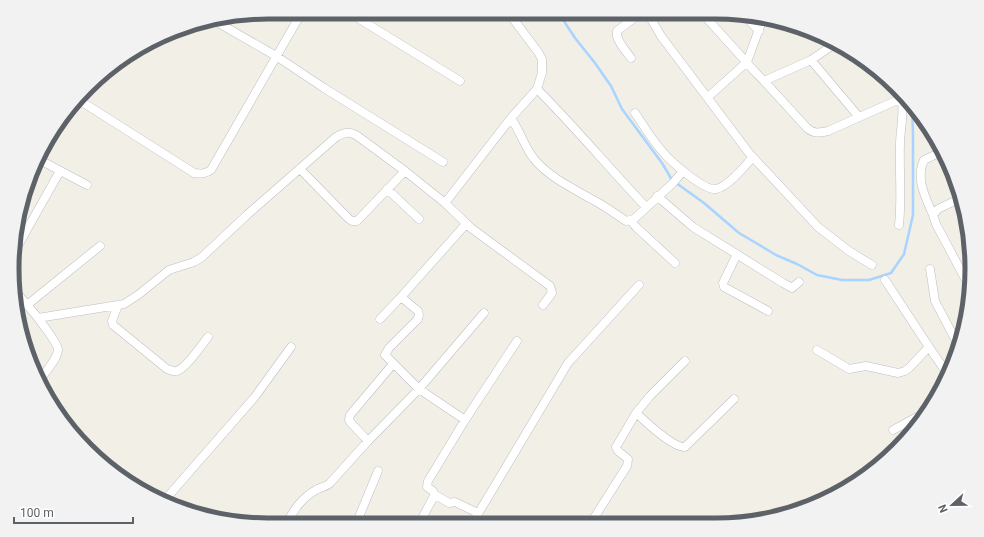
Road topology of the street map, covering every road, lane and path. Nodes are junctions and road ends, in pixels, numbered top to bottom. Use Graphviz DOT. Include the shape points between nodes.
graph roads {
  1 [pos="298,19"];
  2 [pos="359,19"];
  3 [pos="514,19"];
  4 [pos="633,19"];
  5 [pos="650,19"];
  6 [pos="708,19"];
  7 [pos="750,21"];
  8 [pos="220,24"];
  9 [pos="761,24"];
  10 [pos="759,32"];
  11 [pos="830,47"];
  12 [pos="276,56"];
  13 [pos="631,58"];
  14 [pos="811,60"];
  15 [pos="747,62"];
  16 [pos="460,81"];
  17 [pos="764,81"];
  18 [pos="537,89"];
  19 [pos="708,97"];
  20 [pos="898,98"];
  21 [pos="83,102"];
  22 [pos="902,102"];
  23 [pos="636,113"];
  24 [pos="859,117"];
  25 [pos="511,118"];
  26 [pos="937,154"];
  27 [pos="753,157"];
  28 [pos="43,162"];
  29 [pos="443,162"];
  30 [pos="300,169"];
  31 [pos="60,171"];
  32 [pos="405,171"];
  33 [pos="682,172"];
  34 [pos="87,185"];
  35 [pos="387,189"];
  36 [pos="657,196"];
  37 [pos="955,201"];
  38 [pos="445,203"];
  39 [pos="646,206"];
  40 [pos="933,215"];
  41 [pos="418,219"];
  42 [pos="631,221"];
  43 [pos="466,224"];
  44 [pos="899,225"];
  45 [pos="21,242"];
  46 [pos="100,246"];
  47 [pos="738,254"];
  48 [pos="675,263"];
  49 [pos="872,265"];
  50 [pos="930,269"];
  51 [pos="964,277"];
  52 [pos="885,280"];
  53 [pos="799,282"];
  54 [pos="639,285"];
  55 [pos="401,297"];
  56 [pos="21,298"];
  57 [pos="118,305"];
  58 [pos="543,305"];
  59 [pos="27,306"];
  60 [pos="768,311"];
  61 [pos="484,313"];
  62 [pos="38,318"];
  63 [pos="380,319"];
  64 [pos="208,337"];
  65 [pos="954,339"];
  66 [pos="517,341"];
  67 [pos="290,347"];
  68 [pos="929,347"];
  69 [pos="817,350"];
  70 [pos="685,361"];
  71 [pos="393,364"];
  72 [pos="944,369"];
  73 [pos="43,375"];
  74 [pos="419,389"];
  75 [pos="734,398"];
  76 [pos="636,413"];
  77 [pos="914,419"];
  78 [pos="465,420"];
  79 [pos="893,430"];
  80 [pos="368,441"];
  81 [pos="378,471"];
  82 [pos="434,494"];
  83 [pos="168,497"];
  84 [pos="478,514"];
  85 [pos="290,518"];
  86 [pos="358,518"];
  87 [pos="422,518"];
  88 [pos="476,518"];
  89 [pos="594,518"];
  1 -- 12 [label="street"];
  2 -- 16 [label="street"];
  3 -- 18 [label="street" via="542,59 542,73"];
  4 -- 13 [label="street" via="616,34"];
  5 -- 19 [label="street"];
  6 -- 15 [label="street"];
  7 -- 10 [label="street"];
  8 -- 12 [label="street"];
  9 -- 10 [label="street"];
  10 -- 15 [label="street"];
  11 -- 14 [label="street"];
  12 -- 21 [label="street" via="207,173 194,173"];
  12 -- 29 [label="street"];
  14 -- 17 [label="street"];
  14 -- 24 [label="street"];
  15 -- 17 [label="street"];
  15 -- 19 [label="street"];
  17 -- 24 [label="street" via="814,133 828,132"];
  18 -- 25 [label="street"];
  18 -- 39 [label="street"];
  19 -- 27 [label="street"];
  20 -- 24 [label="street"];
  22 -- 44 [label="street"];
  23 -- 33 [label="street" via="661,150"];
  25 -- 38 [label="street"];
  25 -- 42 [label="street" via="535,159 552,175 626,221"];
  26 -- 40 [label="street" via="924,160 921,169 923,190"];
  27 -- 33 [label="street" via="718,189 709,189"];
  27 -- 49 [label="street" via="818,227"];
  28 -- 31 [label="street"];
  30 -- 32 [label="street" via="336,137 343,133 352,133"];
  30 -- 35 [label="street" via="352,221 357,221"];
  30 -- 57 [label="street" via="202,257 169,270 138,295"];
  31 -- 34 [label="street"];
  31 -- 45 [label="street"];
  32 -- 35 [label="street"];
  32 -- 38 [label="street"];
  33 -- 36 [label="street"];
  35 -- 41 [label="street"];
  36 -- 39 [label="street"];
  36 -- 47 [label="street" via="686,222"];
  37 -- 40 [label="street" via="938,209"];
  38 -- 43 [label="street"];
  39 -- 42 [label="street"];
  40 -- 51 [label="street"];
  42 -- 48 [label="street"];
  43 -- 55 [label="street"];
  43 -- 58 [label="street" via="550,286 552,293"];
  46 -- 59 [label="street"];
  47 -- 53 [label="street" via="791,287"];
  47 -- 60 [label="street" via="723,283 724,287"];
  50 -- 65 [label="street" via="935,301"];
  52 -- 68 [label="street"];
  54 -- 84 [label="street" via="568,364"];
  55 -- 63 [label="street"];
  55 -- 71 [label="street" via="418,311 419,317 386,352 386,357"];
  56 -- 59 [label="street"];
  57 -- 62 [label="street"];
  57 -- 64 [label="street" via="112,321 114,326 172,371 184,366"];
  59 -- 62 [label="street"];
  61 -- 74 [label="street"];
  62 -- 73 [label="street" via="57,345 58,351"];
  66 -- 78 [label="street"];
  67 -- 83 [label="street" via="254,398"];
  68 -- 69 [label="street" via="910,368 898,373 866,366 849,369"];
  68 -- 72 [label="street"];
  70 -- 76 [label="street"];
  71 -- 74 [label="street"];
  71 -- 80 [label="street" via="350,415 351,423"];
  74 -- 78 [label="street"];
  74 -- 80 [label="street"];
  75 -- 76 [label="street" via="685,447 674,443"];
  76 -- 89 [label="street" via="616,447 628,459 627,466"];
  77 -- 79 [label="street"];
  78 -- 82 [label="street" via="428,481 427,487"];
  80 -- 85 [label="street" via="330,483 315,490"];
  81 -- 86 [label="street"];
  82 -- 84 [label="street"];
  82 -- 87 [label="street"];
  84 -- 88 [label="street"];
}
